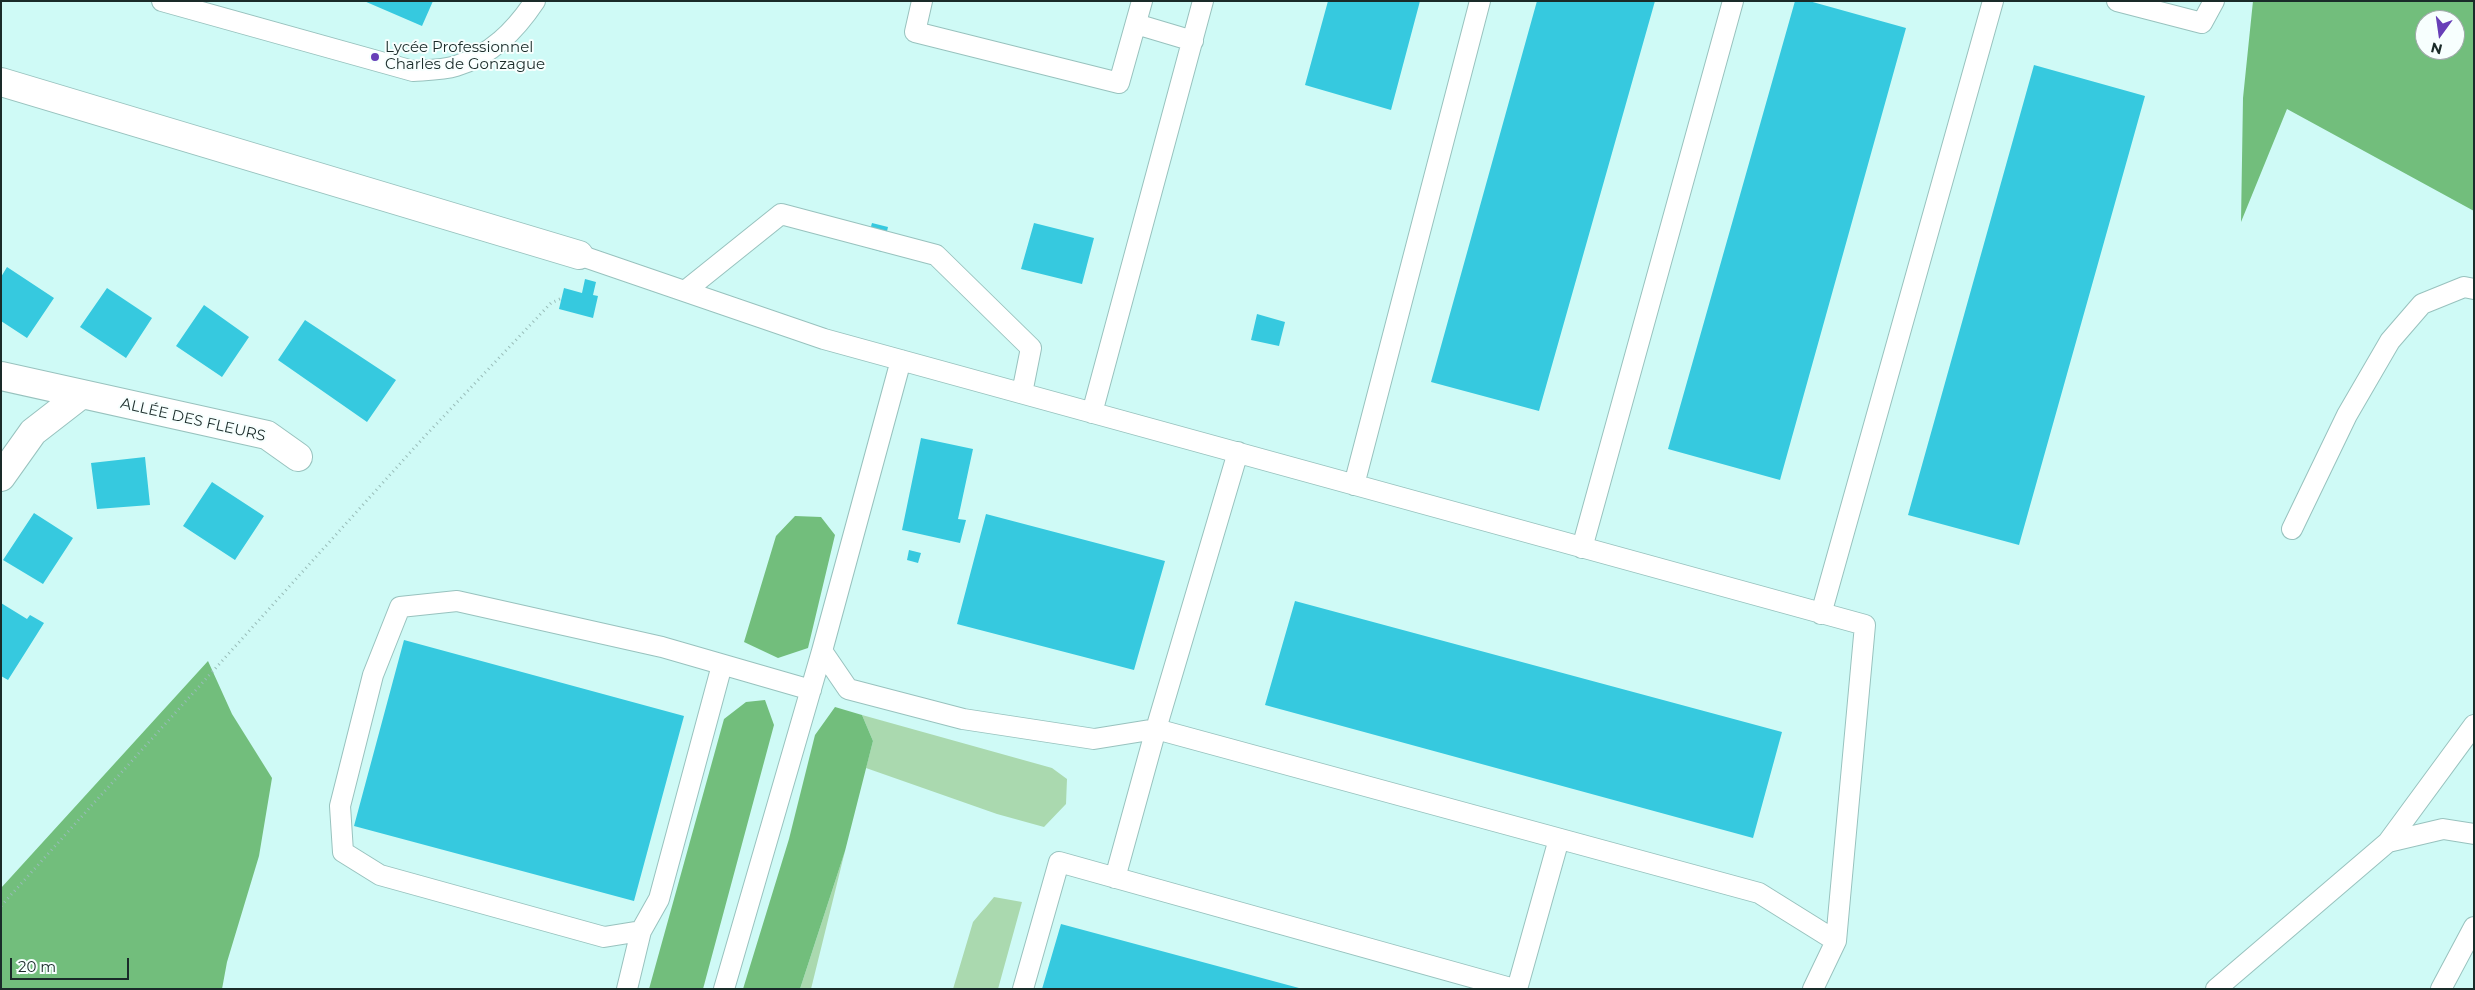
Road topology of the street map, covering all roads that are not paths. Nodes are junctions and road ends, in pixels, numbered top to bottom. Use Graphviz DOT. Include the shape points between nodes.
graph roads {
  1 [pos="162,1"];
  2 [pos="535,1"];
  3 [pos="922,1"];
  4 [pos="1142,1"];
  5 [pos="1203,1"];
  6 [pos="1480,1"];
  7 [pos="1733,1"];
  8 [pos="1992,1"];
  9 [pos="2117,1"];
  10 [pos="2214,1"];
  11 [pos="1136,24"];
  12 [pos="1192,41"];
  13 [pos="1,82"];
  14 [pos="579,255"];
  15 [pos="2474,289"];
  16 [pos="685,291"];
  17 [pos="901,360"];
  18 [pos="1,376"];
  19 [pos="1022,393"];
  20 [pos="82,394"];
  21 [pos="1092,413"];
  22 [pos="1238,452"];
  23 [pos="298,457"];
  24 [pos="1,477"];
  25 [pos="1354,485"];
  26 [pos="2292,529"];
  27 [pos="1582,548"];
  28 [pos="1821,614"];
  29 [pos="822,652"];
  30 [pos="722,665"];
  31 [pos="811,690"];
  32 [pos="2474,725"];
  33 [pos="1156,729"];
  34 [pos="2474,834"];
  35 [pos="1559,839"];
  36 [pos="2388,842"];
  37 [pos="1115,878"];
  38 [pos="2474,927"];
  39 [pos="641,931"];
  40 [pos="1836,941"];
  41 [pos="627,989"];
  42 [pos="724,989"];
  43 [pos="1023,989"];
  44 [pos="1516,989"];
  45 [pos="1813,989"];
  46 [pos="2216,989"];
  47 [pos="2441,989"];
  1 -- 2 [label="lane" via="413,71 455,67 494,48 520,25"];
  3 -- 11 [label="lane" via="915,32 1119,82"];
  4 -- 11 [label="lane"];
  5 -- 12 [label="lane"];
  6 -- 25 [label="lane"];
  7 -- 27 [label="lane"];
  8 -- 28 [label="lane"];
  9 -- 10 [label="lane" via="2202,23"];
  11 -- 12 [label="lane"];
  12 -- 21 [label="lane"];
  13 -- 14 [label="street"];
  14 -- 16 [label="lane"];
  15 -- 26 [label="lane" via="2464,287 2422,304 2390,341 2347,415"];
  16 -- 17 [label="lane" via="824,339"];
  16 -- 19 [label="lane" via="781,214 936,255 1031,348"];
  17 -- 19 [label="lane"];
  17 -- 29 [label="lane"];
  18 -- 20 [label="street, ALLÉE DES FLEURS"];
  19 -- 21 [label="lane"];
  20 -- 23 [label="street, ALLÉE DES FLEURS" via="267,435"];
  20 -- 24 [label="street" via="33,432"];
  21 -- 22 [label="lane"];
  22 -- 25 [label="lane"];
  22 -- 33 [label="lane"];
  25 -- 27 [label="lane"];
  27 -- 28 [label="lane"];
  28 -- 40 [label="lane" via="1865,625"];
  29 -- 31 [label="lane"];
  29 -- 33 [label="lane" via="848,689 963,719 1094,739"];
  30 -- 31 [label="lane"];
  30 -- 39 [label="lane" via="659,899"];
  30 -- 39 [label="lane" via="662,647 457,601 400,607 372,675 340,806 342,852 380,876 604,937"];
  31 -- 42 [label="lane"];
  32 -- 36 [label="lane"];
  33 -- 35 [label="lane"];
  33 -- 37 [label="lane"];
  34 -- 36 [label="lane" via="2443,830"];
  35 -- 40 [label="lane" via="1759,893"];
  35 -- 44 [label="lane"];
  36 -- 46 [label="lane"];
  37 -- 43 [label="lane" via="1059,862"];
  37 -- 44 [label="lane"];
  38 -- 47 [label="lane"];
  39 -- 41 [label="lane"];
  40 -- 45 [label="lane"];
}
